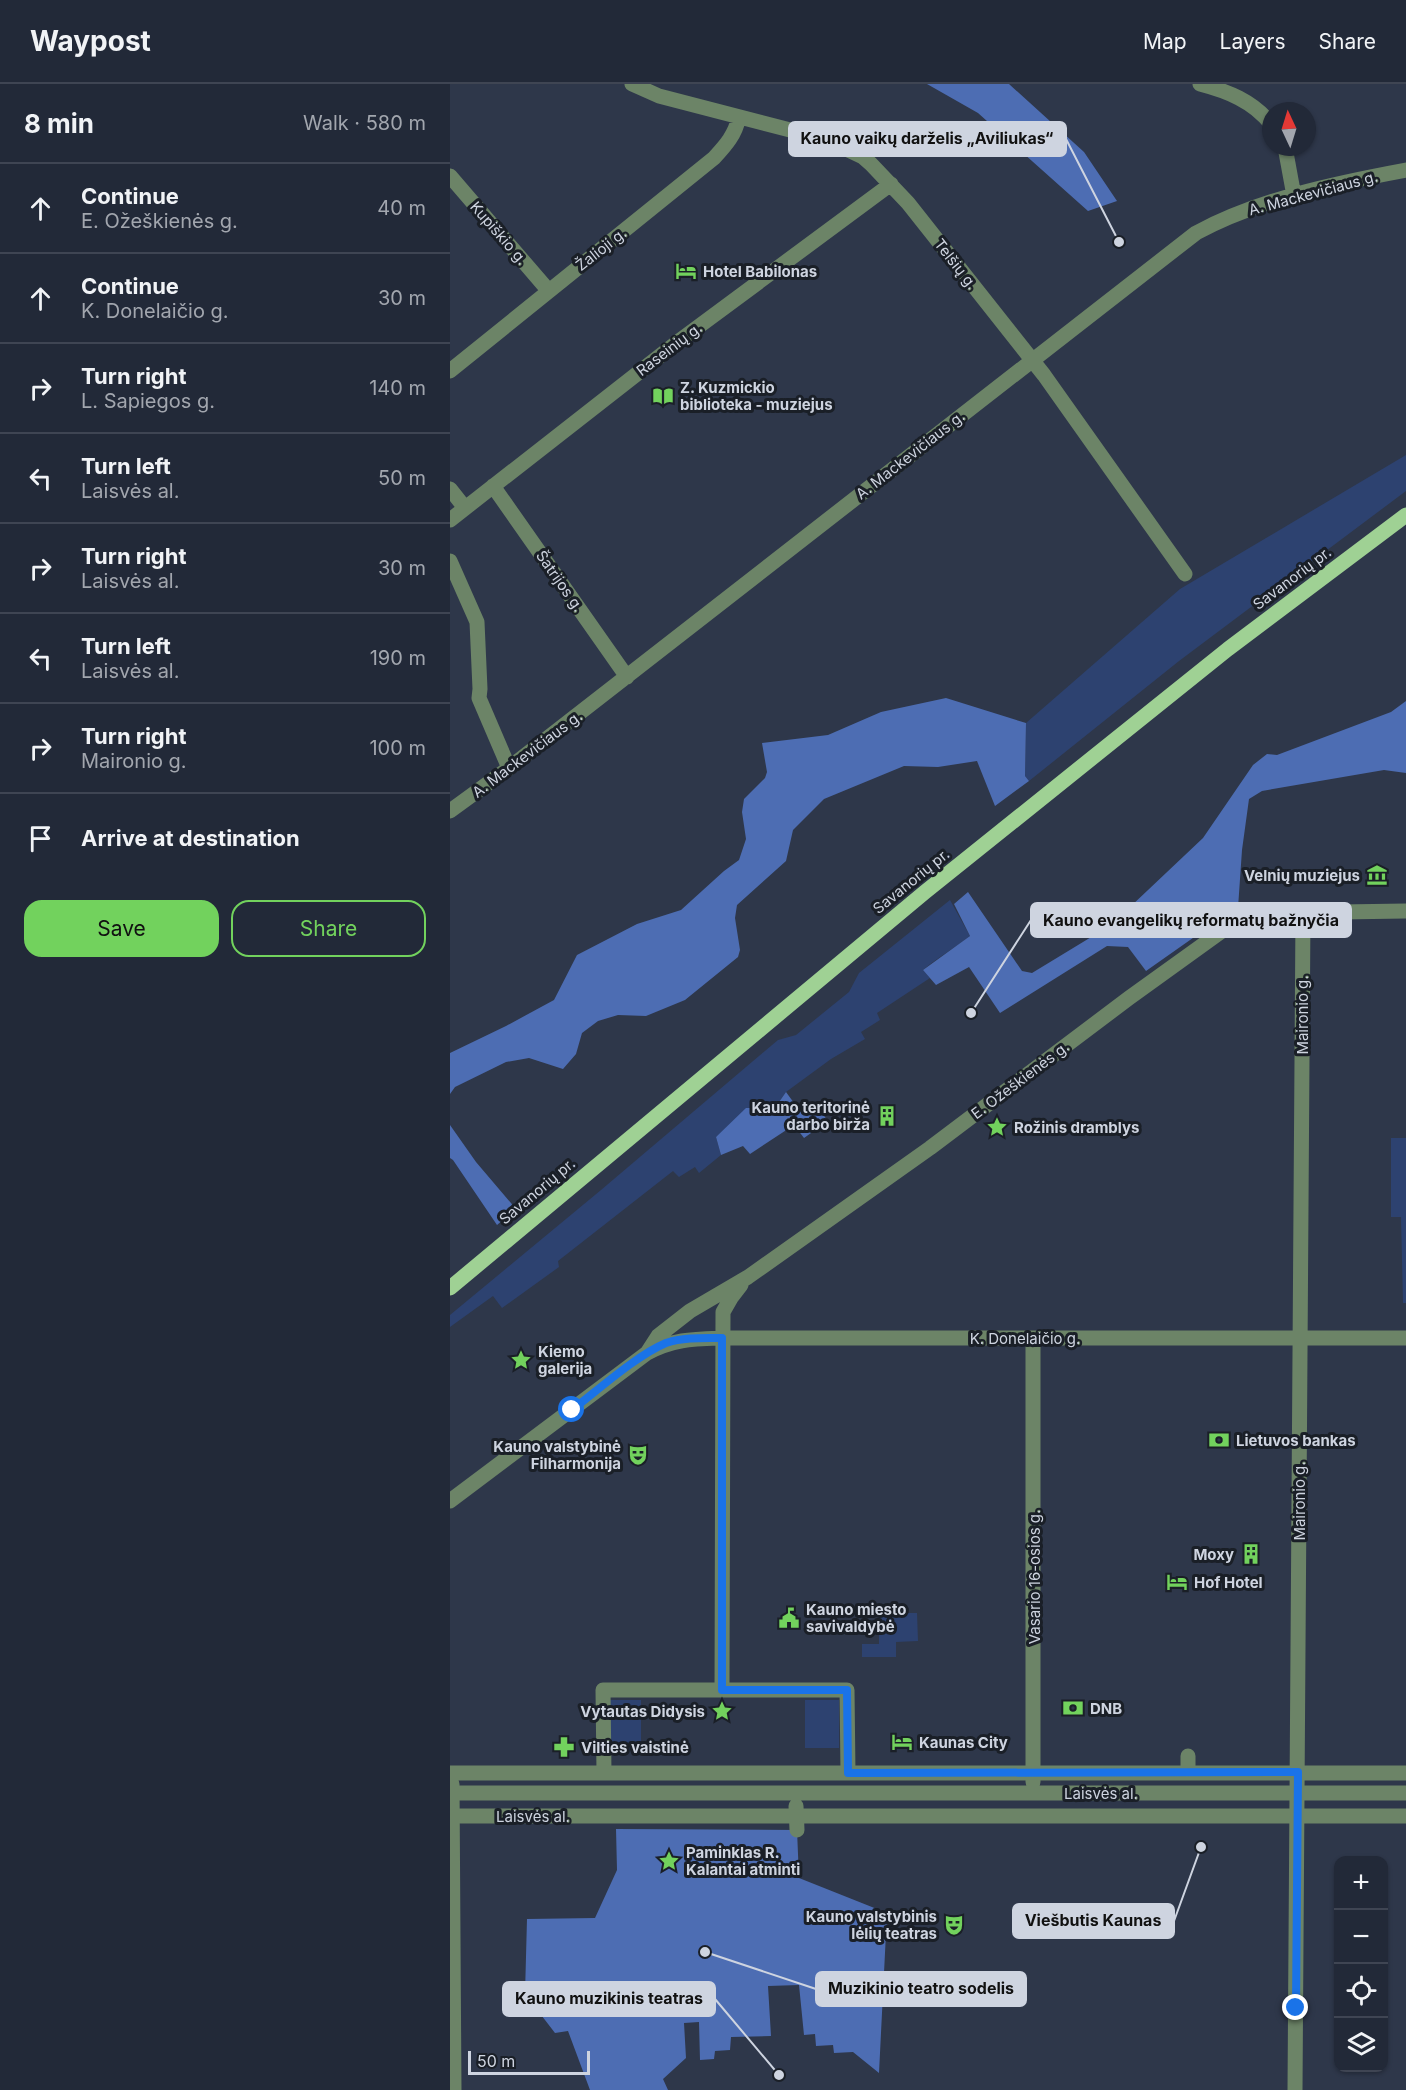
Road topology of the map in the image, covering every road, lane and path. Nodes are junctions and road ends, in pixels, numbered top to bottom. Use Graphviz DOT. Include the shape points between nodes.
graph roads {
  1 [pos="632,84"];
  2 [pos="1200,84"];
  3 [pos="661,90"];
  4 [pos="1262,115"];
  5 [pos="739,117"];
  6 [pos="1286,156"];
  7 [pos="1406,170"];
  8 [pos="450,176"];
  9 [pos="891,184"];
  10 [pos="1294,196"];
  11 [pos="548,290"];
  12 [pos="1032,359"];
  13 [pos="450,371"];
  14 [pos="493,486"];
  15 [pos="450,489"];
  16 [pos="465,508"];
  17 [pos="1406,515"];
  18 [pos="450,520"];
  19 [pos="450,561"];
  20 [pos="1185,574"];
  21 [pos="627,677"];
  22 [pos="509,768"];
  23 [pos="450,811"];
  24 [pos="1406,911"];
  25 [pos="1303,912"];
  26 [pos="748,1277"];
  27 [pos="450,1287"];
  28 [pos="722,1338"];
  29 [pos="1033,1338"];
  30 [pos="1300,1338"];
  31 [pos="1406,1338"];
  32 [pos="647,1353"];
  33 [pos="450,1501"];
  34 [pos="722,1690"];
  35 [pos="1188,1756"];
  36 [pos="1298,1772"];
  37 [pos="451,1773"];
  38 [pos="609,1773"];
  39 [pos="794,1773"];
  40 [pos="848,1773"];
  41 [pos="1034,1773"];
  42 [pos="1188,1773"];
  43 [pos="1406,1773"];
  44 [pos="451,1793"];
  45 [pos="615,1793"];
  46 [pos="795,1793"];
  47 [pos="1032,1793"];
  48 [pos="1297,1793"];
  49 [pos="1406,1793"];
  50 [pos="1406,1815"];
  51 [pos="452,1816"];
  52 [pos="1030,1816"];
  53 [pos="1297,1816"];
  54 [pos="616,1822"];
  55 [pos="796,1823"];
  56 [pos="452,1938"];
  57 [pos="454,2090"];
  58 [pos="1295,2090"];
  1 -- 3 [label="street, Telšių g."];
  2 -- 4 [label="street" via="1231,93"];
  3 -- 5 [label="street, Telšių g."];
  5 -- 9 [label="street, Telšių g." via="847,148 863,157"];
  5 -- 11 [label="street, Žalioji g." via="729,142 714,158"];
  6 -- 10 [label="street"];
  7 -- 10 [label="street, A. Mackevičiaus g."];
  8 -- 11 [label="street, Kupiškio g."];
  9 -- 12 [label="street, Telšių g."];
  9 -- 14 [label="street, Raseinių g." via="679,341"];
  10 -- 12 [label="street, A. Mackevičiaus g." via="1240,212 1196,233"];
  11 -- 13 [label="street, Žalioji g."];
  12 -- 20 [label="street, Telšių g."];
  12 -- 21 [label="street, A. Mackevičiaus g."];
  14 -- 16 [label="street, Raseinių g."];
  14 -- 21 [label="street, Šatrijos g."];
  15 -- 16 [label="street"];
  16 -- 18 [label="street, Raseinių g."];
  17 -- 27 [label="main road, Savanorių pr." via="1228,649 925,892"];
  19 -- 22 [label="street" via="477,622 479,698"];
  21 -- 22 [label="street, A. Mackevičiaus g."];
  22 -- 23 [label="street, A. Mackevičiaus g."];
  24 -- 25 [label="street, E. Ožeškienės g."];
  25 -- 26 [label="street, E. Ožeškienės g." via="1257,915 1229,926 930,1148"];
  25 -- 30 [label="street, Maironio g."];
  26 -- 28 [label="street, E. Ožeškienės g." via="723,1312"];
  26 -- 32 [label="street, E. Ožeškienės g." via="690,1311 658,1336"];
  28 -- 29 [label="street, K. Donelaičio g."];
  28 -- 32 [label="street, K. Donelaičio g." via="668,1343"];
  28 -- 34 [label="street, E. Ožeškienės g."];
  29 -- 30 [label="street, K. Donelaičio g."];
  29 -- 41 [label="street, Vasario 16-osios g."];
  30 -- 31 [label="street, K. Donelaičio g."];
  30 -- 36 [label="street, Maironio g."];
  32 -- 33 [label="street, E. Ožeškienės g."];
  34 -- 38 [label="street" via="603,1690"];
  34 -- 40 [label="street" via="847,1690"];
  35 -- 42 [label="street"];
  36 -- 42 [label="street, Laisvės al."];
  36 -- 43 [label="street, Laisvės al."];
  36 -- 48 [label="street, Maironio g."];
  37 -- 38 [label="street, Laisvės al."];
  37 -- 44 [label="street"];
  38 -- 39 [label="street, Laisvės al."];
  38 -- 45 [label="street"];
  39 -- 40 [label="street, Laisvės al."];
  39 -- 46 [label="street"];
  40 -- 41 [label="street, Laisvės al."];
  41 -- 42 [label="street, Laisvės al."];
  41 -- 47 [label="street, Vasario 16-osios g."];
  44 -- 45 [label="street, Laisvės al."];
  44 -- 51 [label="street"];
  45 -- 46 [label="street, Laisvės al."];
  45 -- 54 [label="street"];
  46 -- 47 [label="street, Laisvės al."];
  46 -- 55 [label="street"];
  47 -- 48 [label="street, Laisvės al."];
  47 -- 52 [label="street, Vasario 16-osios g."];
  48 -- 49 [label="street, Laisvės al."];
  48 -- 53 [label="street, Maironio g."];
  50 -- 53 [label="street, Laisvės al."];
  51 -- 54 [label="street, Laisvės al."];
  51 -- 56 [label="street"];
  52 -- 53 [label="street, Laisvės al."];
  52 -- 55 [label="street, Laisvės al."];
  53 -- 58 [label="street, Maironio g."];
  54 -- 55 [label="street, Laisvės al."];
  56 -- 57 [label="street"];
}
